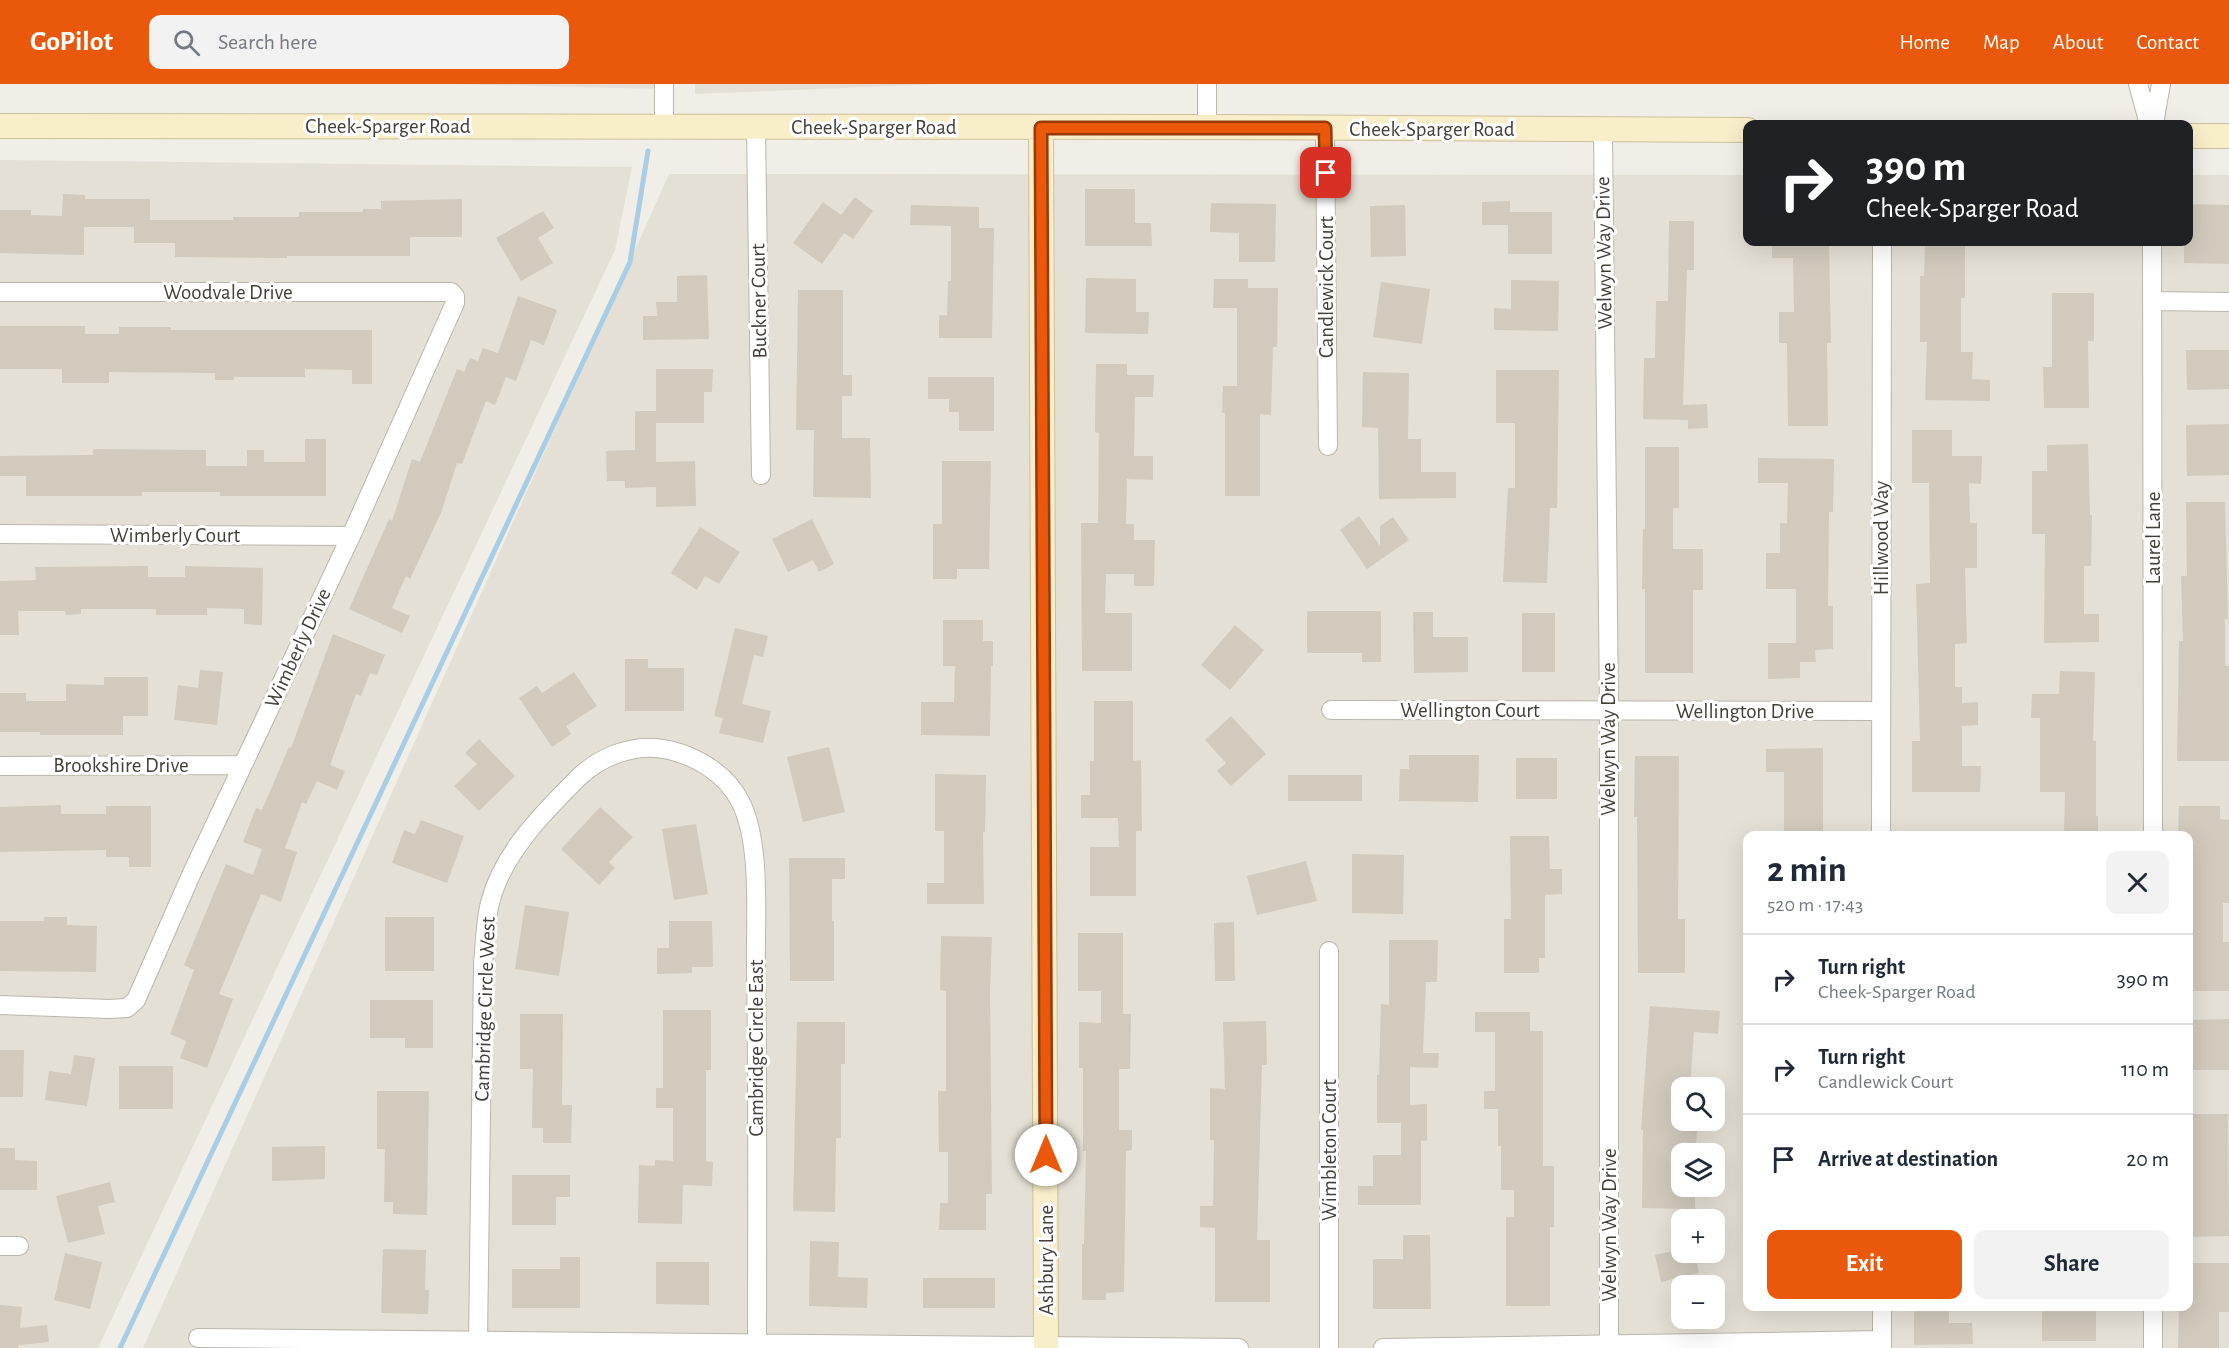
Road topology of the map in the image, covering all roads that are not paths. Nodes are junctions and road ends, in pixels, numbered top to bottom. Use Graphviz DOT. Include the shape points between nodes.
graph roads {
  1 [pos="664,84"];
  2 [pos="1207,84"];
  3 [pos="2138,84"];
  4 [pos="2161,84"];
  5 [pos="2148,120"];
  6 [pos="2155,120"];
  7 [pos="0,126"];
  8 [pos="664,127"];
  9 [pos="1207,127"];
  10 [pos="756,128"];
  11 [pos="1041,128"];
  12 [pos="1325,128"];
  13 [pos="1603,130"];
  14 [pos="1743,130"];
  15 [pos="2193,136"];
  16 [pos="2229,136"];
  17 [pos="1882,246"];
  18 [pos="2152,246"];
  19 [pos="0,292"];
  20 [pos="455,296"];
  21 [pos="2152,302"];
  22 [pos="2229,302"];
  23 [pos="1328,446"];
  24 [pos="761,475"];
  25 [pos="0,534"];
  26 [pos="351,536"];
  27 [pos="1330,710"];
  28 [pos="1609,710"];
  29 [pos="1881,711"];
  30 [pos="243,765"];
  31 [pos="0,766"];
  32 [pos="710,767"];
  33 [pos="1881,831"];
  34 [pos="2152,831"];
  35 [pos="1329,951"];
  36 [pos="0,1005"];
  37 [pos="0,1246"];
  38 [pos="19,1246"];
  39 [pos="1882,1311"];
  40 [pos="2153,1311"];
  41 [pos="198,1338"];
  42 [pos="478,1341"];
  43 [pos="757,1344"];
  44 [pos="1882,1344"];
  45 [pos="1609,1346"];
  46 [pos="1046,1347"];
  47 [pos="1239,1348"];
  48 [pos="1329,1348"];
  49 [pos="1383,1348"];
  50 [pos="2153,1348"];
  1 -- 8 [label="street"];
  2 -- 9 [label="street"];
  3 -- 5 [label="street"];
  4 -- 6 [label="street"];
  7 -- 8 [label="main road, Cheek-Sparger Road"];
  8 -- 10 [label="main road, Cheek-Sparger Road"];
  9 -- 11 [label="main road, Cheek-Sparger Road"];
  9 -- 12 [label="main road, Cheek-Sparger Road"];
  10 -- 11 [label="main road, Cheek-Sparger Road"];
  10 -- 24 [label="street, Buckner Court"];
  11 -- 46 [label="main road, Ashbury Lane"];
  12 -- 13 [label="main road, Cheek-Sparger Road"];
  12 -- 23 [label="street, Candlewick Court"];
  13 -- 14 [label="main road, Cheek-Sparger Road"];
  13 -- 28 [label="street, Welwyn Way Drive"];
  15 -- 16 [label="main road"];
  17 -- 29 [label="street, Hillwood Way"];
  18 -- 21 [label="street, Laurel Lane"];
  19 -- 20 [label="street, Woodvale Drive" via="451,292"];
  20 -- 26 [label="street, Wimberly Drive"];
  21 -- 22 [label="street"];
  21 -- 34 [label="street, Laurel Lane"];
  25 -- 26 [label="street, Wimberly Court"];
  26 -- 30 [label="street, Wimberly Drive"];
  27 -- 28 [label="street, Wellington Court"];
  28 -- 29 [label="street, Wellington Drive"];
  28 -- 45 [label="street, Welwyn Way Drive"];
  29 -- 33 [label="street, Hillwood Way"];
  30 -- 31 [label="street, Brookshire Drive"];
  30 -- 36 [label="street, Wimberly Drive" via="136,1000 128,1008"];
  32 -- 42 [label="street, Cambridge Circle West" via="660,748 638,748 606,758 584,772 535,823 506,864 490,902 483,964"];
  32 -- 43 [label="street, Cambridge Circle East" via="741,802 751,832 755,869"];
  35 -- 48 [label="street, Wimbleton Court"];
  37 -- 38 [label="street"];
  39 -- 44 [label="street"];
  40 -- 50 [label="street"];
  41 -- 42 [label="street"];
  42 -- 43 [label="street"];
  43 -- 46 [label="street"];
  44 -- 45 [label="street"];
  45 -- 49 [label="street"];
  46 -- 47 [label="street"];
}
